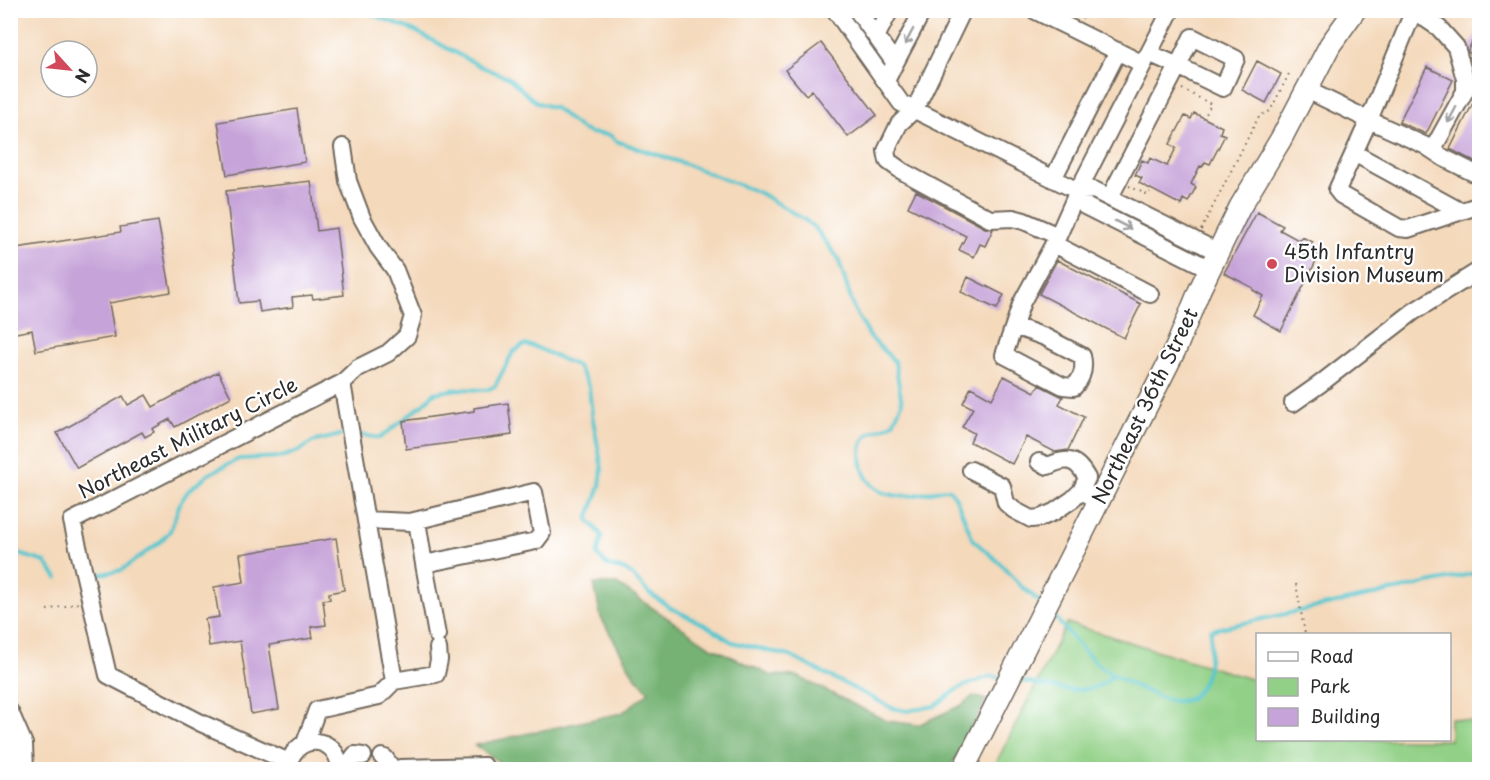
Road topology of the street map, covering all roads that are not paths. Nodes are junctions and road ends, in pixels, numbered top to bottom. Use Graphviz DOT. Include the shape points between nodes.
graph roads {
  1 [pos="835,10"];
  2 [pos="890,10"];
  3 [pos="923,10"];
  4 [pos="963,10"];
  5 [pos="1034,10"];
  6 [pos="1171,10"];
  7 [pos="1340,10"];
  8 [pos="1355,10"];
  9 [pos="1414,11"];
  10 [pos="860,12"];
  11 [pos="876,37"];
  12 [pos="1330,45"];
  13 [pos="1118,51"];
  14 [pos="1146,58"];
  15 [pos="895,63"];
  16 [pos="886,81"];
  17 [pos="1307,90"];
  18 [pos="915,109"];
  19 [pos="1369,120"];
  20 [pos="343,147"];
  21 [pos="1433,149"];
  22 [pos="1354,153"];
  23 [pos="1479,176"];
  24 [pos="1053,179"];
  25 [pos="1078,191"];
  26 [pos="1110,198"];
  27 [pos="1479,205"];
  28 [pos="1460,211"];
  29 [pos="1056,240"];
  30 [pos="1214,260"];
  31 [pos="1479,270"];
  32 [pos="1150,294"];
  33 [pos="1014,326"];
  34 [pos="342,383"];
  35 [pos="1293,403"];
  36 [pos="1039,462"];
  37 [pos="971,470"];
  38 [pos="1090,496"];
  39 [pos="366,520"];
  40 [pos="417,520"];
  41 [pos="424,564"];
  42 [pos="394,681"];
  43 [pos="12,722"];
  44 [pos="305,743"];
  45 [pos="363,756"];
  46 [pos="288,766"];
  47 [pos="394,766"];
  48 [pos="342,769"];
  49 [pos="25,770"];
  50 [pos="486,770"];
  51 [pos="963,770"];
  1 -- 16 [label="street"];
  2 -- 11 [label="street"];
  3 -- 15 [label="street, one-way"];
  4 -- 18 [label="street"];
  5 -- 13 [label="street"];
  6 -- 14 [label="street"];
  7 -- 12 [label="main road, Northeast 36th Street"];
  8 -- 12 [label="main road, Northeast 36th Street"];
  9 -- 19 [label="street"];
  9 -- 21 [label="street, one-way" via="1456,46 1465,79 1465,90"];
  10 -- 11 [label="street"];
  11 -- 15 [label="street"];
  12 -- 17 [label="main road, Northeast 36th Street"];
  13 -- 14 [label="street"];
  13 -- 24 [label="street"];
  14 -- 25 [label="street"];
  14 -- 26 [label="street" via="1178,66"];
  15 -- 16 [label="street"];
  16 -- 18 [label="street" via="901,103"];
  17 -- 19 [label="street"];
  17 -- 30 [label="main road, Northeast 36th Street"];
  18 -- 24 [label="street"];
  18 -- 29 [label="street" via="899,124 886,151 888,161 990,219 1024,221"];
  19 -- 21 [label="street"];
  19 -- 22 [label="street"];
  20 -- 34 [label="street" via="348,180 362,218 395,270 413,316 407,336"];
  21 -- 23 [label="street"];
  22 -- 28 [label="street"];
  22 -- 28 [label="street" via="1337,190 1400,228 1408,229"];
  24 -- 25 [label="street"];
  25 -- 26 [label="street" via="1094,190"];
  25 -- 29 [label="street"];
  25 -- 30 [label="street, one-way" via="1085,206"];
  26 -- 30 [label="street" via="1195,241"];
  27 -- 28 [label="street"];
  29 -- 32 [label="street"];
  29 -- 33 [label="street" via="1022,302"];
  30 -- 38 [label="main road, Northeast 36th Street" via="1176,348"];
  31 -- 35 [label="street" via="1413,312"];
  33 -- 33 [label="street" via="1004,355 1063,386 1074,387 1080,381 1085,366 1082,356"];
  34 -- 39 [label="street"];
  34 -- 46 [label="street, Northeast Military Circle" via="72,521 108,675"];
  36 -- 38 [label="street" via="1048,466 1072,461 1084,472"];
  37 -- 38 [label="street" via="1002,486 1006,503 1031,519 1054,512 1073,499"];
  38 -- 51 [label="main road, Northeast 36th Street"];
  39 -- 40 [label="street"];
  39 -- 42 [label="street"];
  40 -- 41 [label="street"];
  40 -- 41 [label="street" via="534,492 542,533 536,541"];
  41 -- 42 [label="street" via="437,641 436,674"];
  42 -- 44 [label="street" via="379,696 317,710"];
  43 -- 49 [label="street" via="24,744"];
  44 -- 46 [label="street, Northeast Military Circle" via="297,747"];
  44 -- 48 [label="street" via="329,746"];
  45 -- 48 [label="street" via="354,755"];
  47 -- 50 [label="street" via="484,766"];
}
